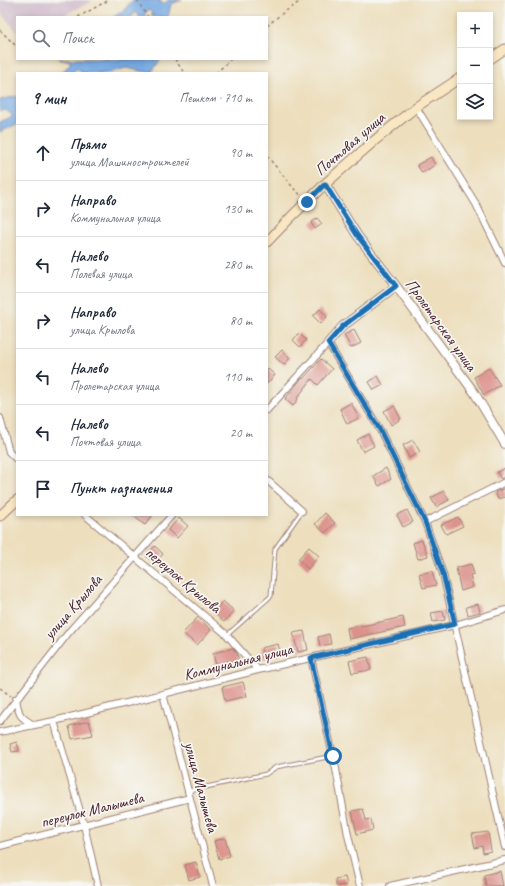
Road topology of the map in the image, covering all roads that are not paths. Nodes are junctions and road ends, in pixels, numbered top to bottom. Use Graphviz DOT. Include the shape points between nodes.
graph roads {
  1 [pos="505,49"];
  2 [pos="493,56"];
  3 [pos="457,80"];
  4 [pos="416,107"];
  5 [pos="325,184"];
  6 [pos="268,241"];
  7 [pos="505,263"];
  8 [pos="396,286"];
  9 [pos="328,343"];
  10 [pos="268,409"];
  11 [pos="0,418"];
  12 [pos="505,444"];
  13 [pos="16,459"];
  14 [pos="268,481"];
  15 [pos="505,482"];
  16 [pos="16,501"];
  17 [pos="302,511"];
  18 [pos="0,516"];
  19 [pos="86,516"];
  20 [pos="171,516"];
  21 [pos="425,522"];
  22 [pos="135,557"];
  23 [pos="505,610"];
  24 [pos="455,624"];
  25 [pos="227,635"];
  26 [pos="311,658"];
  27 [pos="258,670"];
  28 [pos="164,694"];
  29 [pos="16,700"];
  30 [pos="0,721"];
  31 [pos="54,721"];
  32 [pos="34,725"];
  33 [pos="0,732"];
  34 [pos="333,756"];
  35 [pos="188,791"];
  36 [pos="190,798"];
  37 [pos="84,825"];
  38 [pos="0,846"];
  39 [pos="505,847"];
  40 [pos="505,860"];
  41 [pos="98,886"];
  42 [pos="213,886"];
  43 [pos="360,886"];
  44 [pos="390,886"];
  1 -- 2 [label="main road"];
  3 -- 4 [label="main road, Почтовая улица"];
  4 -- 5 [label="main road, Почтовая улица"];
  4 -- 7 [label="street" via="476,204"];
  5 -- 6 [label="main road, Почтовая улица"];
  5 -- 8 [label="street, Пролетарская улица" via="357,235"];
  8 -- 9 [label="street" via="343,326"];
  8 -- 12 [label="street, Пролетарская улица" via="474,392"];
  9 -- 10 [label="street"];
  9 -- 21 [label="street" via="380,430"];
  11 -- 13 [label="street" via="9,452"];
  14 -- 17 [label="street"];
  15 -- 21 [label="street"];
  16 -- 18 [label="main road"];
  17 -- 25 [label="lane" via="275,549 271,596"];
  19 -- 22 [label="street, переулок Крылова"];
  20 -- 22 [label="street, улица Крылова"];
  21 -- 24 [label="street" via="443,574"];
  22 -- 25 [label="street, переулок Крылова"];
  22 -- 29 [label="street, улица Крылова" via="69,632"];
  23 -- 24 [label="street, Коммунальная улица"];
  24 -- 26 [label="street, Коммунальная улица"];
  24 -- 39 [label="street"];
  25 -- 27 [label="street, переулок Крылова"];
  26 -- 27 [label="street, Коммунальная улица"];
  26 -- 34 [label="street"];
  27 -- 28 [label="street, Коммунальная улица"];
  28 -- 31 [label="street, Коммунальная улица"];
  28 -- 35 [label="street, улица Малышева"];
  29 -- 30 [label="street, улица Крылова"];
  29 -- 32 [label="street" via="19,713"];
  31 -- 32 [label="street, Коммунальная улица"];
  31 -- 37 [label="street"];
  32 -- 33 [label="street, Коммунальная улица"];
  34 -- 35 [label="lane" via="276,767 266,774"];
  34 -- 43 [label="street"];
  35 -- 36 [label="street, улица Малышева"];
  36 -- 37 [label="street, переулок Малышева"];
  36 -- 42 [label="street, улица Малышева"];
  37 -- 38 [label="street, переулок Малышева"];
  37 -- 41 [label="street"];
  40 -- 44 [label="street"];
}
